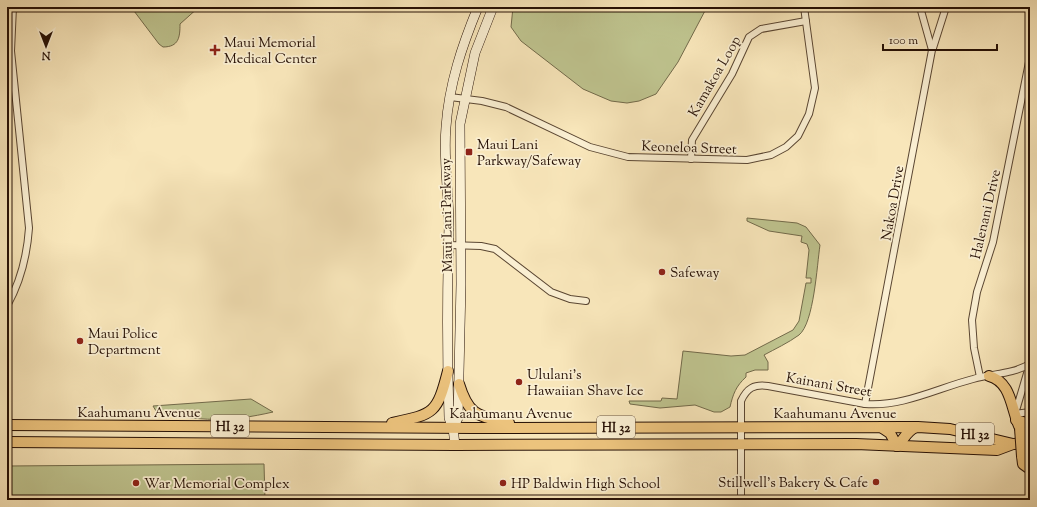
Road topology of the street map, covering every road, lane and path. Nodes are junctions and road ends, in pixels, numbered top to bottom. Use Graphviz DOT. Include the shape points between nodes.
graph roads {
  1 [pos="12,7"];
  2 [pos="478,7"];
  3 [pos="494,7"];
  4 [pos="804,7"];
  5 [pos="920,7"];
  6 [pos="946,7"];
  7 [pos="806,20"];
  8 [pos="932,50"];
  9 [pos="1030,57"];
  10 [pos="450,97"];
  11 [pos="464,99"];
  12 [pos="691,159"];
  13 [pos="448,245"];
  14 [pos="460,245"];
  15 [pos="586,301"];
  16 [pos="7,306"];
  17 [pos="1030,363"];
  18 [pos="448,371"];
  19 [pos="985,376"];
  20 [pos="459,384"];
  21 [pos="865,404"];
  22 [pos="1030,412"];
  23 [pos="1017,421"];
  24 [pos="1030,424"];
  25 [pos="7,425"];
  26 [pos="372,427"];
  27 [pos="527,427"];
  28 [pos="741,427"];
  29 [pos="881,427"];
  30 [pos="918,427"];
  31 [pos="453,428"];
  32 [pos="7,442"];
  33 [pos="1030,442"];
  34 [pos="1013,444"];
  35 [pos="455,445"];
  36 [pos="741,445"];
  37 [pos="897,446"];
  38 [pos="1030,469"];
  39 [pos="741,500"];
  1 -- 16 [label="street" via="10,51 29,228 25,263 19,283"];
  2 -- 10 [label="main road, Maui Lani Parkway" via="461,48"];
  3 -- 11 [label="main road, Maui Lani Parkway" via="475,53"];
  4 -- 7 [label="street, Keoneloa Street"];
  5 -- 8 [label="street, Nakoa Drive"];
  6 -- 8 [label="street"];
  7 -- 12 [label="street, Kamakoa Loop" via="761,29 749,37 732,74 692,140"];
  7 -- 12 [label="street, Keoneloa Street" via="815,88 809,114 798,136 772,155 747,160"];
  8 -- 21 [label="street, Nakoa Drive"];
  9 -- 19 [label="street, Halenani Drive" via="993,242 977,292 972,320 974,348"];
  10 -- 11 [label="street, Keoneloa Street"];
  10 -- 13 [label="main road, Maui Lani Parkway" via="446,128"];
  11 -- 12 [label="street, Keoneloa Street" via="482,100 506,107 590,148 628,157"];
  11 -- 14 [label="main road, Maui Lani Parkway" via="460,124"];
  13 -- 14 [label="street"];
  13 -- 18 [label="main road, Maui Lani Parkway"];
  14 -- 15 [label="street" via="494,249 551,292 570,299"];
  14 -- 20 [label="main road, Maui Lani Parkway"];
  17 -- 19 [label="street, Kainani Street" via="1014,372"];
  17 -- 23 [label="street"];
  18 -- 26 [label="main road" via="441,399 434,410 421,417"];
  18 -- 31 [label="main road, Maui Lani Parkway" via="449,418"];
  19 -- 21 [label="street, Kainani Street" via="904,401"];
  19 -- 23 [label="main road" via="1003,383"];
  20 -- 27 [label="main road" via="468,408 475,413"];
  20 -- 31 [label="main road, Maui Lani Parkway" via="458,418"];
  21 -- 28 [label="street, Kainani Street" via="754,385 741,401"];
  22 -- 23 [label="street"];
  23 -- 24 [label="main road"];
  23 -- 38 [label="main road, bridge" via="1022,458 1025,467"];
  25 -- 26 [label="main road, Kaahumanu Avenue / HI 32"];
  26 -- 31 [label="main road, Kaahumanu Avenue / HI 32"];
  27 -- 28 [label="main road, Kaahumanu Avenue / HI 32"];
  27 -- 31 [label="main road, Kaahumanu Avenue / HI 32"];
  28 -- 29 [label="main road, Kaahumanu Avenue / HI 32"];
  28 -- 36 [label="street, Kainani Street"];
  29 -- 30 [label="main road, Kaahumanu Avenue / HI 32"];
  29 -- 37 [label="main road" via="890,433"];
  30 -- 34 [label="main road, Kaahumanu Avenue / HI 32" via="950,429"];
  30 -- 37 [label="main road" via="909,430"];
  31 -- 35 [label="main road, Maui Lani Parkway"];
  32 -- 35 [label="main road, Kaahumanu Avenue / HI 32"];
  33 -- 34 [label="main road, Kaahumanu Avenue / HI 32"];
  34 -- 37 [label="main road, Kaahumanu Avenue / HI 32" via="997,450"];
  35 -- 36 [label="main road, Kaahumanu Avenue / HI 32"];
  36 -- 37 [label="main road, Kaahumanu Avenue / HI 32"];
  36 -- 39 [label="street, Kainani Street"];
}
